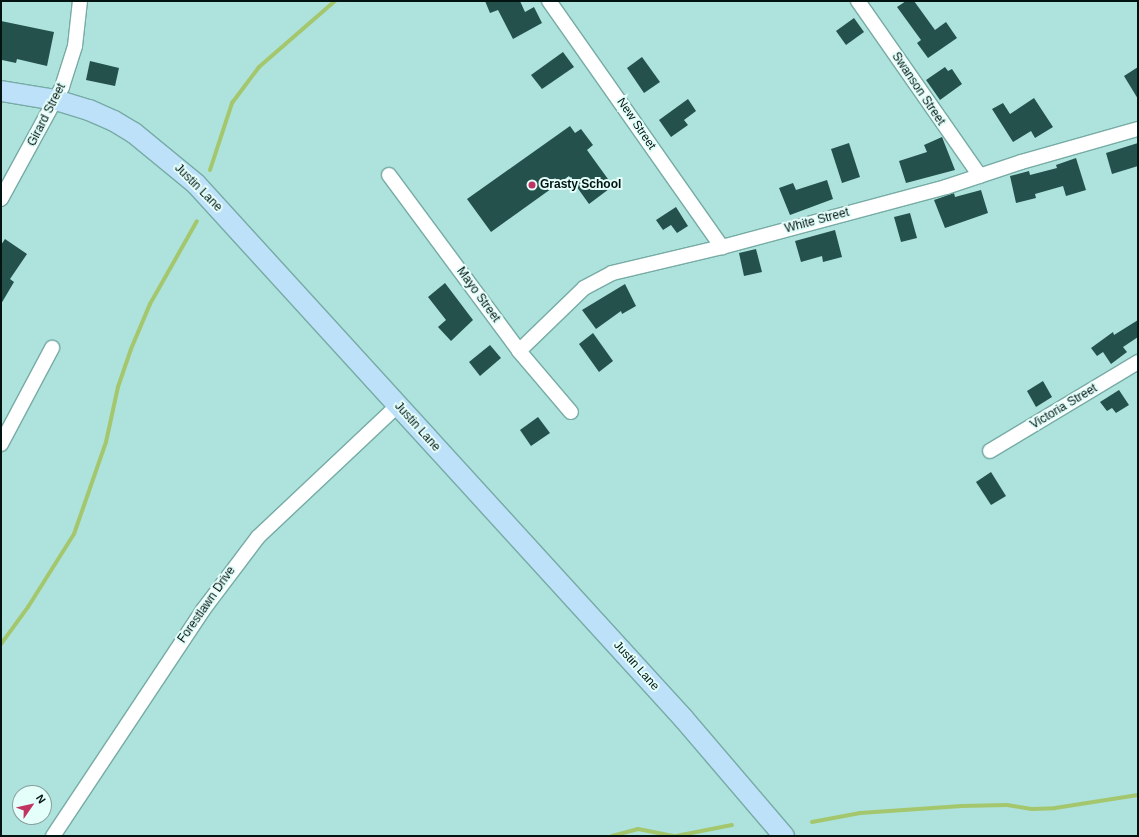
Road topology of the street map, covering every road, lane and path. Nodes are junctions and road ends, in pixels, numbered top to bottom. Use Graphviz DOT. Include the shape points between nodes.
graph roads {
  1 [pos="80,1"];
  2 [pos="549,1"];
  3 [pos="858,1"];
  4 [pos="1,91"];
  5 [pos="56,100"];
  6 [pos="1138,129"];
  7 [pos="389,175"];
  8 [pos="980,176"];
  9 [pos="1,199"];
  10 [pos="722,247"];
  11 [pos="52,348"];
  12 [pos="519,351"];
  13 [pos="1138,362"];
  14 [pos="398,405"];
  15 [pos="571,412"];
  16 [pos="1,444"];
  17 [pos="990,451"];
  18 [pos="53,836"];
  19 [pos="784,836"];
  1 -- 5 [label="street, Girard Street" via="75,46"];
  2 -- 10 [label="street, New Street"];
  3 -- 8 [label="street, Swanson Street"];
  4 -- 5 [label="main road, Justin Lane"];
  5 -- 9 [label="street, Girard Street"];
  5 -- 14 [label="main road, Justin Lane" via="89,110 114,122 134,133 174,164 201,189"];
  6 -- 8 [label="street, White Street"];
  7 -- 12 [label="street, Mayo Street"];
  8 -- 10 [label="street, White Street"];
  10 -- 12 [label="street, White Street" via="612,273 597,279 584,288"];
  11 -- 16 [label="street"];
  12 -- 15 [label="street, Mayo Street"];
  13 -- 17 [label="street, Victoria Street"];
  14 -- 18 [label="street, Forestlawn Drive" via="274,521 230,572"];
  14 -- 19 [label="main road, Justin Lane" via="684,719"];
}
